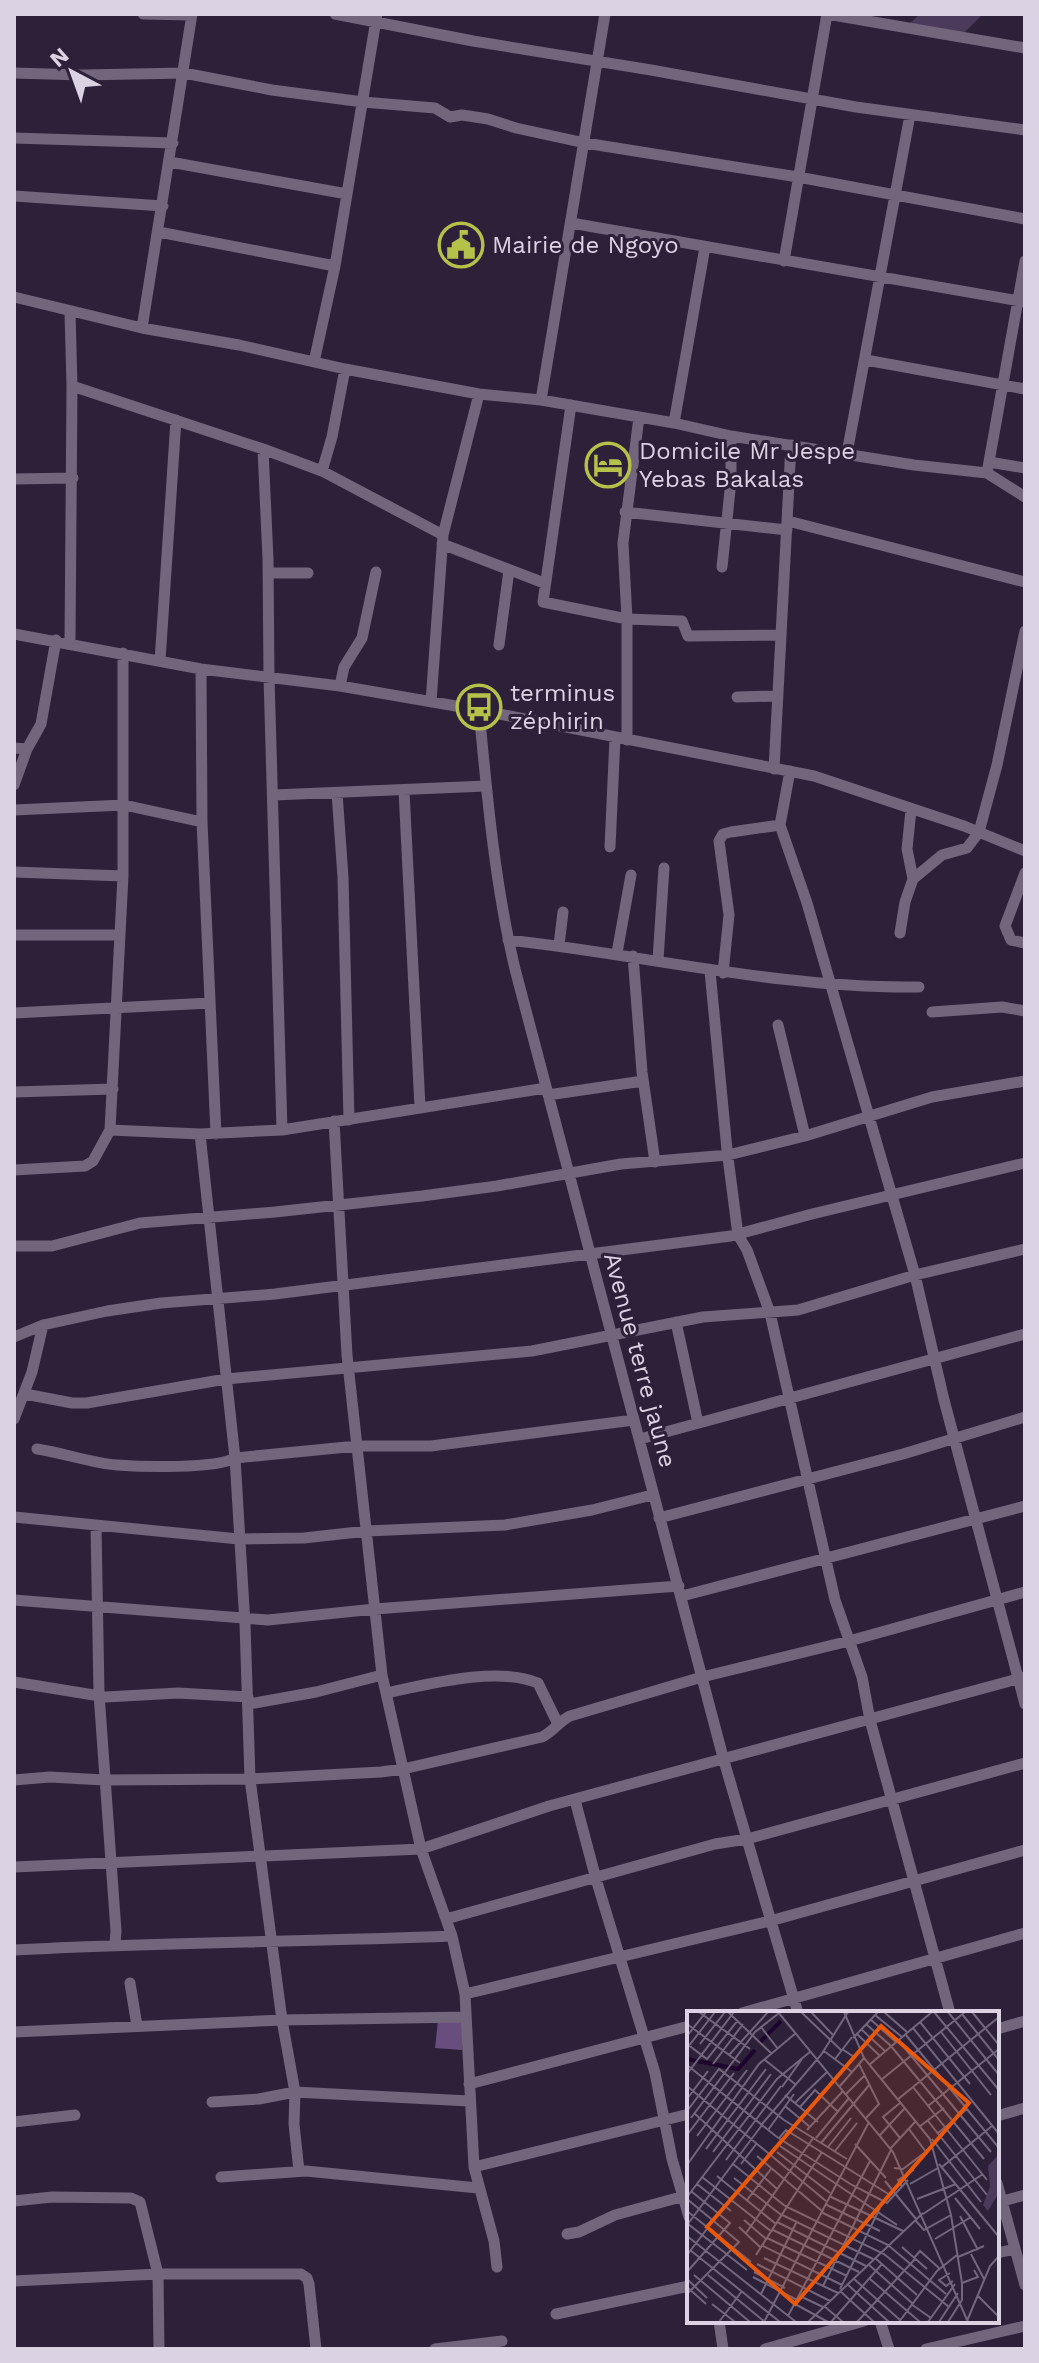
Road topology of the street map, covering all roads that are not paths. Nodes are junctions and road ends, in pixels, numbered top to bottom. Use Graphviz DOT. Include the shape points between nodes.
graph roads {
  1 [pos="143,14"];
  2 [pos="335,14"];
  3 [pos="605,14"];
  4 [pos="827,14"];
  5 [pos="192,15"];
  6 [pos="376,19"];
  7 [pos="1025,48"];
  8 [pos="596,61"];
  9 [pos="14,73"];
  10 [pos="184,73"];
  11 [pos="812,99"];
  12 [pos="363,102"];
  13 [pos="910,115"];
  14 [pos="1025,130"];
  15 [pos="14,138"];
  16 [pos="173,143"];
  17 [pos="585,143"];
  18 [pos="170,162"];
  19 [pos="798,177"];
  20 [pos="347,194"];
  21 [pos="14,196"];
  22 [pos="893,197"];
  23 [pos="163,206"];
  24 [pos="1025,219"];
  25 [pos="571,223"];
  26 [pos="159,232"];
  27 [pos="705,247"];
  28 [pos="784,261"];
  29 [pos="1025,261"];
  30 [pos="335,266"];
  31 [pos="880,278"];
  32 [pos="14,297"];
  33 [pos="1022,302"];
  34 [pos="70,312"];
  35 [pos="142,328"];
  36 [pos="866,360"];
  37 [pos="314,362"];
  38 [pos="345,369"];
  39 [pos="1003,385"];
  40 [pos="72,386"];
  41 [pos="1025,389"];
  42 [pos="479,394"];
  43 [pos="541,400"];
  44 [pos="571,405"];
  45 [pos="639,417"];
  46 [pos="176,420"];
  47 [pos="674,423"];
  48 [pos="731,436"];
  49 [pos="791,445"];
  50 [pos="263,449"];
  51 [pos="847,453"];
  52 [pos="988,467"];
  53 [pos="1025,468"];
  54 [pos="322,471"];
  55 [pos="73,478"];
  56 [pos="14,479"];
  57 [pos="1025,497"];
  58 [pos="625,512"];
  59 [pos="727,524"];
  60 [pos="788,525"];
  61 [pos="442,540"];
  62 [pos="722,567"];
  63 [pos="509,570"];
  64 [pos="376,572"];
  65 [pos="269,573"];
  66 [pos="308,573"];
  67 [pos="1025,582"];
  68 [pos="544,583"];
  69 [pos="627,619"];
  70 [pos="1025,631"];
  71 [pos="14,634"];
  72 [pos="781,635"];
  73 [pos="56,640"];
  74 [pos="70,643"];
  75 [pos="499,645"];
  76 [pos="123,653"];
  77 [pos="160,661"];
  78 [pos="201,669"];
  79 [pos="269,677"];
  80 [pos="340,686"];
  81 [pos="777,696"];
  82 [pos="737,697"];
  83 [pos="431,702"];
  84 [pos="479,710"];
  85 [pos="621,739"];
  86 [pos="20,749"];
  87 [pos="774,769"];
  88 [pos="790,771"];
  89 [pos="14,785"];
  90 [pos="486,786"];
  91 [pos="404,791"];
  92 [pos="337,793"];
  93 [pos="274,795"];
  94 [pos="124,805"];
  95 [pos="14,810"];
  96 [pos="911,810"];
  97 [pos="202,822"];
  98 [pos="780,825"];
  99 [pos="979,832"];
  100 [pos="610,847"];
  101 [pos="1025,851"];
  102 [pos="664,868"];
  103 [pos="14,872"];
  104 [pos="1025,873"];
  105 [pos="631,875"];
  106 [pos="123,876"];
  107 [pos="913,879"];
  108 [pos="563,912"];
  109 [pos="900,933"];
  110 [pos="14,935"];
  111 [pos="119,935"];
  112 [pos="508,940"];
  113 [pos="1025,943"];
  114 [pos="559,945"];
  115 [pos="617,953"];
  116 [pos="633,956"];
  117 [pos="658,960"];
  118 [pos="710,971"];
  119 [pos="723,973"];
  120 [pos="830,983"];
  121 [pos="919,987"];
  122 [pos="210,1003"];
  123 [pos="115,1010"];
  124 [pos="1025,1011"];
  125 [pos="932,1012"];
  126 [pos="14,1013"];
  127 [pos="778,1025"];
  128 [pos="643,1081"];
  129 [pos="1025,1081"];
  130 [pos="113,1089"];
  131 [pos="14,1092"];
  132 [pos="547,1092"];
  133 [pos="420,1107"];
  134 [pos="869,1117"];
  135 [pos="349,1120"];
  136 [pos="334,1121"];
  137 [pos="110,1130"];
  138 [pos="282,1130"];
  139 [pos="200,1134"];
  140 [pos="216,1134"];
  141 [pos="805,1136"];
  142 [pos="728,1155"];
  143 [pos="655,1162"];
  144 [pos="1025,1163"];
  145 [pos="14,1170"];
  146 [pos="569,1171"];
  147 [pos="892,1196"];
  148 [pos="339,1205"];
  149 [pos="210,1218"];
  150 [pos="738,1235"];
  151 [pos="14,1246"];
  152 [pos="1025,1249"];
  153 [pos="590,1255"];
  154 [pos="915,1275"];
  155 [pos="342,1285"];
  156 [pos="218,1299"];
  157 [pos="770,1313"];
  158 [pos="676,1322"];
  159 [pos="43,1325"];
  160 [pos="612,1333"];
  161 [pos="1025,1334"];
  162 [pos="14,1337"];
  163 [pos="933,1358"];
  164 [pos="349,1368"];
  165 [pos="226,1379"];
  166 [pos="25,1394"];
  167 [pos="790,1399"];
  168 [pos="1025,1417"];
  169 [pos="14,1419"];
  170 [pos="634,1420"];
  171 [pos="698,1423"];
  172 [pos="953,1438"];
  173 [pos="640,1439"];
  174 [pos="357,1446"];
  175 [pos="37,1449"];
  176 [pos="235,1458"];
  177 [pos="807,1478"];
  178 [pos="652,1495"];
  179 [pos="1025,1506"];
  180 [pos="14,1517"];
  181 [pos="659,1518"];
  182 [pos="975,1520"];
  183 [pos="96,1526"];
  184 [pos="367,1531"];
  185 [pos="239,1539"];
  186 [pos="826,1557"];
  187 [pos="680,1591"];
  188 [pos="1025,1592"];
  189 [pos="14,1600"];
  190 [pos="997,1600"];
  191 [pos="97,1606"];
  192 [pos="375,1609"];
  193 [pos="245,1619"];
  194 [pos="849,1641"];
  195 [pos="382,1675"];
  196 [pos="702,1677"];
  197 [pos="1022,1678"];
  198 [pos="14,1682"];
  199 [pos="386,1693"];
  200 [pos="99,1694"];
  201 [pos="248,1700"];
  202 [pos="1025,1704"];
  203 [pos="870,1720"];
  204 [pos="557,1722"];
  205 [pos="397,1742"];
  206 [pos="724,1761"];
  207 [pos="1025,1763"];
  208 [pos="403,1769"];
  209 [pos="381,1772"];
  210 [pos="250,1779"];
  211 [pos="14,1780"];
  212 [pos="104,1780"];
  213 [pos="892,1799"];
  214 [pos="575,1800"];
  215 [pos="747,1839"];
  216 [pos="421,1849"];
  217 [pos="1025,1850"];
  218 [pos="262,1856"];
  219 [pos="112,1863"];
  220 [pos="14,1867"];
  221 [pos="596,1879"];
  222 [pos="913,1880"];
  223 [pos="446,1919"];
  224 [pos="770,1921"];
  225 [pos="1025,1933"];
  226 [pos="452,1936"];
  227 [pos="272,1943"];
  228 [pos="115,1944"];
  229 [pos="14,1950"];
  230 [pos="620,1957"];
  231 [pos="935,1959"];
  232 [pos="130,1983"];
  233 [pos="465,1994"];
  234 [pos="794,2000"];
  235 [pos="750,2011"];
  236 [pos="797,2011"];
  237 [pos="949,2011"];
  238 [pos="466,2017"];
  239 [pos="282,2020"];
  240 [pos="1025,2021"];
  241 [pos="137,2026"];
  242 [pos="687,2027"];
  243 [pos="999,2028"];
  244 [pos="14,2032"];
  245 [pos="645,2038"];
  246 [pos="469,2084"];
  247 [pos="295,2092"];
  248 [pos="469,2101"];
  249 [pos="212,2102"];
  250 [pos="1025,2108"];
  251 [pos="75,2115"];
  252 [pos="687,2115"];
  253 [pos="999,2115"];
  254 [pos="666,2120"];
  255 [pos="14,2122"];
  256 [pos="474,2167"];
  257 [pos="299,2171"];
  258 [pos="221,2177"];
  259 [pos="478,2188"];
  260 [pos="1025,2195"];
  261 [pos="686,2196"];
  262 [pos="14,2201"];
  263 [pos="1000,2202"];
  264 [pos="567,2234"];
  265 [pos="1015,2249"];
  266 [pos="999,2253"];
  267 [pos="497,2267"];
  268 [pos="158,2274"];
  269 [pos="14,2281"];
  270 [pos="1025,2283"];
  271 [pos="687,2286"];
  272 [pos="556,2314"];
  273 [pos="719,2323"];
  274 [pos="857,2323"];
  275 [pos="881,2323"];
  276 [pos="1025,2326"];
  277 [pos="502,2341"];
  278 [pos="159,2349"];
  279 [pos="316,2349"];
  280 [pos="435,2349"];
  281 [pos="723,2349"];
  282 [pos="765,2349"];
  283 [pos="889,2349"];
  284 [pos="926,2349"];
  1 -- 5 [label="street"];
  2 -- 6 [label="street"];
  3 -- 8 [label="street"];
  4 -- 7 [label="street"];
  4 -- 11 [label="street"];
  5 -- 10 [label="street"];
  6 -- 8 [label="street"];
  6 -- 12 [label="street"];
  8 -- 11 [label="street"];
  8 -- 17 [label="street"];
  9 -- 10 [label="street"];
  10 -- 12 [label="street"];
  10 -- 16 [label="street"];
  11 -- 13 [label="street"];
  11 -- 19 [label="street"];
  12 -- 17 [label="street" via="435,108 450,117 488,119"];
  12 -- 20 [label="street"];
  13 -- 14 [label="street"];
  13 -- 22 [label="street"];
  15 -- 16 [label="street"];
  16 -- 18 [label="street"];
  17 -- 19 [label="street"];
  17 -- 25 [label="street"];
  18 -- 20 [label="street"];
  18 -- 23 [label="street"];
  19 -- 22 [label="street"];
  19 -- 28 [label="street"];
  20 -- 30 [label="street"];
  21 -- 23 [label="street"];
  22 -- 24 [label="street"];
  22 -- 31 [label="street"];
  23 -- 26 [label="street"];
  25 -- 27 [label="street"];
  25 -- 43 [label="street"];
  26 -- 30 [label="street"];
  26 -- 35 [label="street"];
  27 -- 28 [label="street"];
  27 -- 47 [label="street"];
  28 -- 31 [label="street"];
  29 -- 33 [label="street"];
  30 -- 37 [label="street"];
  31 -- 33 [label="street"];
  31 -- 36 [label="street"];
  32 -- 34 [label="street"];
  33 -- 39 [label="street"];
  34 -- 35 [label="street"];
  34 -- 40 [label="street"];
  35 -- 37 [label="street"];
  36 -- 39 [label="street"];
  36 -- 51 [label="street"];
  37 -- 38 [label="street"];
  38 -- 42 [label="street"];
  38 -- 54 [label="street"];
  39 -- 41 [label="street"];
  39 -- 52 [label="street"];
  40 -- 46 [label="street"];
  40 -- 55 [label="street"];
  42 -- 43 [label="street"];
  42 -- 61 [label="street"];
  43 -- 44 [label="street"];
  44 -- 45 [label="street"];
  44 -- 68 [label="street"];
  45 -- 47 [label="street"];
  45 -- 58 [label="street"];
  46 -- 50 [label="street"];
  46 -- 77 [label="street"];
  47 -- 48 [label="street"];
  48 -- 49 [label="street"];
  48 -- 59 [label="street"];
  49 -- 51 [label="street"];
  49 -- 60 [label="street"];
  50 -- 54 [label="street"];
  50 -- 65 [label="street"];
  51 -- 52 [label="street" via="914,465"];
  52 -- 53 [label="street"];
  52 -- 57 [label="street"];
  54 -- 61 [label="street"];
  55 -- 56 [label="street"];
  55 -- 74 [label="street"];
  58 -- 59 [label="street"];
  58 -- 69 [label="street"];
  59 -- 60 [label="street"];
  59 -- 62 [label="street"];
  60 -- 67 [label="street"];
  60 -- 72 [label="street"];
  61 -- 63 [label="street"];
  61 -- 83 [label="street"];
  63 -- 68 [label="street"];
  63 -- 75 [label="street"];
  64 -- 80 [label="street" via="362,638 344,667"];
  65 -- 66 [label="street"];
  65 -- 79 [label="street"];
  68 -- 69 [label="street" via="546,604"];
  69 -- 72 [label="street" via="682,621 688,636"];
  69 -- 85 [label="street"];
  70 -- 99 [label="street"];
  71 -- 73 [label="street"];
  72 -- 81 [label="street"];
  73 -- 74 [label="street"];
  73 -- 86 [label="street" via="41,724"];
  74 -- 76 [label="street"];
  76 -- 77 [label="street"];
  76 -- 94 [label="street"];
  77 -- 78 [label="street"];
  78 -- 79 [label="street"];
  78 -- 97 [label="street"];
  79 -- 80 [label="street"];
  79 -- 93 [label="street"];
  80 -- 83 [label="street"];
  81 -- 82 [label="street"];
  81 -- 87 [label="street"];
  83 -- 84 [label="street"];
  84 -- 85 [label="street"];
  84 -- 90 [label="street, Avenue terre jaune"];
  85 -- 87 [label="street"];
  85 -- 100 [label="street"];
  86 -- 89 [label="street"];
  87 -- 88 [label="street"];
  88 -- 96 [label="street"];
  88 -- 98 [label="street"];
  90 -- 91 [label="street"];
  90 -- 112 [label="street, Avenue terre jaune"];
  91 -- 92 [label="street"];
  91 -- 133 [label="street"];
  92 -- 93 [label="street"];
  92 -- 135 [label="street"];
  93 -- 138 [label="street"];
  94 -- 95 [label="street"];
  94 -- 97 [label="street"];
  94 -- 106 [label="street"];
  96 -- 99 [label="street"];
  96 -- 107 [label="street" via="907,849"];
  97 -- 122 [label="street"];
  98 -- 119 [label="street" via="723,834 719,841 729,915"];
  98 -- 120 [label="street"];
  99 -- 101 [label="street"];
  99 -- 107 [label="street" via="967,848 942,855"];
  102 -- 117 [label="street"];
  103 -- 106 [label="street"];
  104 -- 113 [label="street" via="1005,926 1011,940"];
  105 -- 115 [label="street"];
  106 -- 111 [label="street"];
  107 -- 109 [label="street"];
  108 -- 114 [label="street"];
  110 -- 111 [label="street"];
  111 -- 123 [label="street"];
  112 -- 114 [label="street"];
  112 -- 132 [label="street, Avenue terre jaune"];
  114 -- 115 [label="street"];
  115 -- 116 [label="street"];
  116 -- 117 [label="street"];
  116 -- 128 [label="street"];
  117 -- 118 [label="street"];
  118 -- 119 [label="street"];
  118 -- 142 [label="street"];
  119 -- 120 [label="street"];
  120 -- 121 [label="street"];
  120 -- 134 [label="street"];
  122 -- 123 [label="street"];
  122 -- 140 [label="street"];
  123 -- 126 [label="street"];
  123 -- 130 [label="street"];
  124 -- 125 [label="street" via="1002,1007"];
  127 -- 141 [label="street"];
  128 -- 132 [label="street"];
  128 -- 143 [label="street"];
  129 -- 134 [label="street" via="932,1097"];
  130 -- 131 [label="street"];
  130 -- 137 [label="street"];
  132 -- 133 [label="street"];
  132 -- 146 [label="street, Avenue terre jaune"];
  133 -- 135 [label="street"];
  134 -- 141 [label="street"];
  134 -- 147 [label="street"];
  135 -- 136 [label="street"];
  136 -- 138 [label="street"];
  136 -- 148 [label="street"];
  137 -- 139 [label="street"];
  137 -- 145 [label="street" via="85,1166"];
  138 -- 140 [label="street"];
  139 -- 140 [label="street"];
  139 -- 149 [label="street"];
  141 -- 142 [label="street"];
  142 -- 143 [label="street"];
  142 -- 150 [label="street"];
  143 -- 146 [label="street"];
  144 -- 147 [label="street"];
  146 -- 148 [label="street" via="497,1186"];
  146 -- 153 [label="street, Avenue terre jaune"];
  147 -- 150 [label="street"];
  147 -- 154 [label="street"];
  148 -- 149 [label="street"];
  148 -- 155 [label="street"];
  149 -- 151 [label="street" via="140,1223 52,1246"];
  149 -- 156 [label="street"];
  150 -- 153 [label="street"];
  150 -- 157 [label="street"];
  152 -- 154 [label="street"];
  153 -- 155 [label="street"];
  153 -- 160 [label="street, Avenue terre jaune"];
  154 -- 157 [label="street" via="798,1310"];
  154 -- 163 [label="street"];
  155 -- 156 [label="street"];
  155 -- 164 [label="street"];
  156 -- 159 [label="street" via="120,1309"];
  156 -- 165 [label="street"];
  157 -- 158 [label="street"];
  157 -- 167 [label="street"];
  158 -- 160 [label="street"];
  158 -- 171 [label="street"];
  159 -- 162 [label="street"];
  159 -- 166 [label="street"];
  160 -- 164 [label="street" via="532,1351"];
  160 -- 170 [label="street, Avenue terre jaune"];
  161 -- 163 [label="street"];
  163 -- 167 [label="street"];
  163 -- 172 [label="street"];
  164 -- 165 [label="street"];
  164 -- 174 [label="street"];
  165 -- 166 [label="street" via="87,1403"];
  165 -- 176 [label="street"];
  166 -- 169 [label="street"];
  167 -- 171 [label="street"];
  167 -- 177 [label="street"];
  168 -- 172 [label="street"];
  170 -- 173 [label="street, Avenue terre jaune"];
  170 -- 174 [label="street" via="431,1446"];
  171 -- 173 [label="street"];
  172 -- 177 [label="street"];
  172 -- 182 [label="street"];
  173 -- 178 [label="street, Avenue terre jaune"];
  174 -- 176 [label="street"];
  174 -- 184 [label="street"];
  175 -- 176 [label="street" via="116,1465 202,1464"];
  176 -- 185 [label="street"];
  177 -- 181 [label="street"];
  177 -- 186 [label="street"];
  178 -- 181 [label="street, Avenue terre jaune"];
  178 -- 184 [label="street" via="505,1525"];
  179 -- 182 [label="street"];
  180 -- 183 [label="street"];
  181 -- 187 [label="street, Avenue terre jaune"];
  182 -- 186 [label="street"];
  182 -- 190 [label="street"];
  183 -- 185 [label="street"];
  183 -- 191 [label="street"];
  184 -- 185 [label="street"];
  184 -- 192 [label="street"];
  185 -- 193 [label="street"];
  186 -- 187 [label="street"];
  186 -- 194 [label="street"];
  187 -- 192 [label="street"];
  187 -- 196 [label="street, Avenue terre jaune"];
  188 -- 190 [label="street"];
  189 -- 191 [label="street"];
  190 -- 194 [label="street"];
  190 -- 197 [label="street"];
  191 -- 193 [label="street"];
  191 -- 200 [label="street"];
  192 -- 193 [label="street"];
  192 -- 195 [label="street"];
  193 -- 201 [label="street"];
  194 -- 196 [label="street"];
  194 -- 203 [label="street"];
  195 -- 199 [label="street"];
  195 -- 201 [label="street" via="316,1692"];
  196 -- 204 [label="street"];
  196 -- 206 [label="street, Avenue terre jaune"];
  197 -- 202 [label="street"];
  197 -- 203 [label="street"];
  198 -- 200 [label="street"];
  199 -- 204 [label="street" via="429,1683 522,1678 538,1683"];
  199 -- 205 [label="street"];
  200 -- 201 [label="street" via="178,1693"];
  200 -- 212 [label="street"];
  201 -- 210 [label="street"];
  203 -- 206 [label="street"];
  203 -- 213 [label="street"];
  204 -- 208 [label="street" via="542,1737"];
  205 -- 208 [label="street"];
  205 -- 209 [label="street"];
  206 -- 214 [label="street"];
  206 -- 215 [label="street, Avenue terre jaune"];
  207 -- 213 [label="street"];
  208 -- 209 [label="street"];
  208 -- 216 [label="street"];
  209 -- 210 [label="street"];
  210 -- 212 [label="street"];
  210 -- 218 [label="street"];
  211 -- 212 [label="street"];
  212 -- 219 [label="street"];
  213 -- 215 [label="street"];
  213 -- 222 [label="street"];
  214 -- 216 [label="street"];
  214 -- 221 [label="street"];
  215 -- 221 [label="street"];
  215 -- 224 [label="street, Avenue terre jaune"];
  216 -- 218 [label="street"];
  216 -- 223 [label="street"];
  217 -- 222 [label="street"];
  218 -- 219 [label="street"];
  218 -- 227 [label="street"];
  219 -- 220 [label="street"];
  219 -- 228 [label="street"];
  221 -- 223 [label="street"];
  221 -- 230 [label="street"];
  222 -- 224 [label="street"];
  222 -- 231 [label="street"];
  223 -- 226 [label="street"];
  224 -- 230 [label="street"];
  224 -- 234 [label="street, Avenue terre jaune"];
  225 -- 231 [label="street"];
  226 -- 227 [label="street"];
  226 -- 233 [label="street"];
  227 -- 228 [label="street"];
  227 -- 239 [label="street"];
  228 -- 229 [label="street"];
  230 -- 233 [label="street"];
  230 -- 245 [label="street"];
  231 -- 234 [label="street"];
  231 -- 237 [label="street"];
  232 -- 241 [label="street"];
  233 -- 238 [label="street"];
  234 -- 235 [label="street"];
  234 -- 236 [label="street, Avenue terre jaune"];
  238 -- 239 [label="street"];
  238 -- 246 [label="street"];
  239 -- 241 [label="street"];
  239 -- 247 [label="street"];
  240 -- 243 [label="street"];
  241 -- 244 [label="street"];
  242 -- 245 [label="street"];
  245 -- 246 [label="street"];
  245 -- 254 [label="street"];
  246 -- 248 [label="street"];
  247 -- 248 [label="street"];
  247 -- 249 [label="street"];
  247 -- 257 [label="street"];
  248 -- 256 [label="street"];
  250 -- 253 [label="street"];
  251 -- 255 [label="street"];
  252 -- 254 [label="street"];
  254 -- 256 [label="street"];
  254 -- 261 [label="street"];
  256 -- 259 [label="street"];
  257 -- 258 [label="street"];
  257 -- 259 [label="street"];
  259 -- 267 [label="street"];
  260 -- 263 [label="street"];
  261 -- 264 [label="street"];
  262 -- 268 [label="street" via="137,2199"];
  263 -- 265 [label="street"];
  265 -- 266 [label="street"];
  265 -- 270 [label="street"];
  268 -- 269 [label="street"];
  268 -- 278 [label="street"];
  268 -- 279 [label="street" via="301,2274 309,2284"];
  271 -- 272 [label="street"];
  273 -- 281 [label="street"];
  274 -- 282 [label="street"];
  275 -- 283 [label="street"];
  276 -- 284 [label="street"];
  277 -- 280 [label="street"];
}
